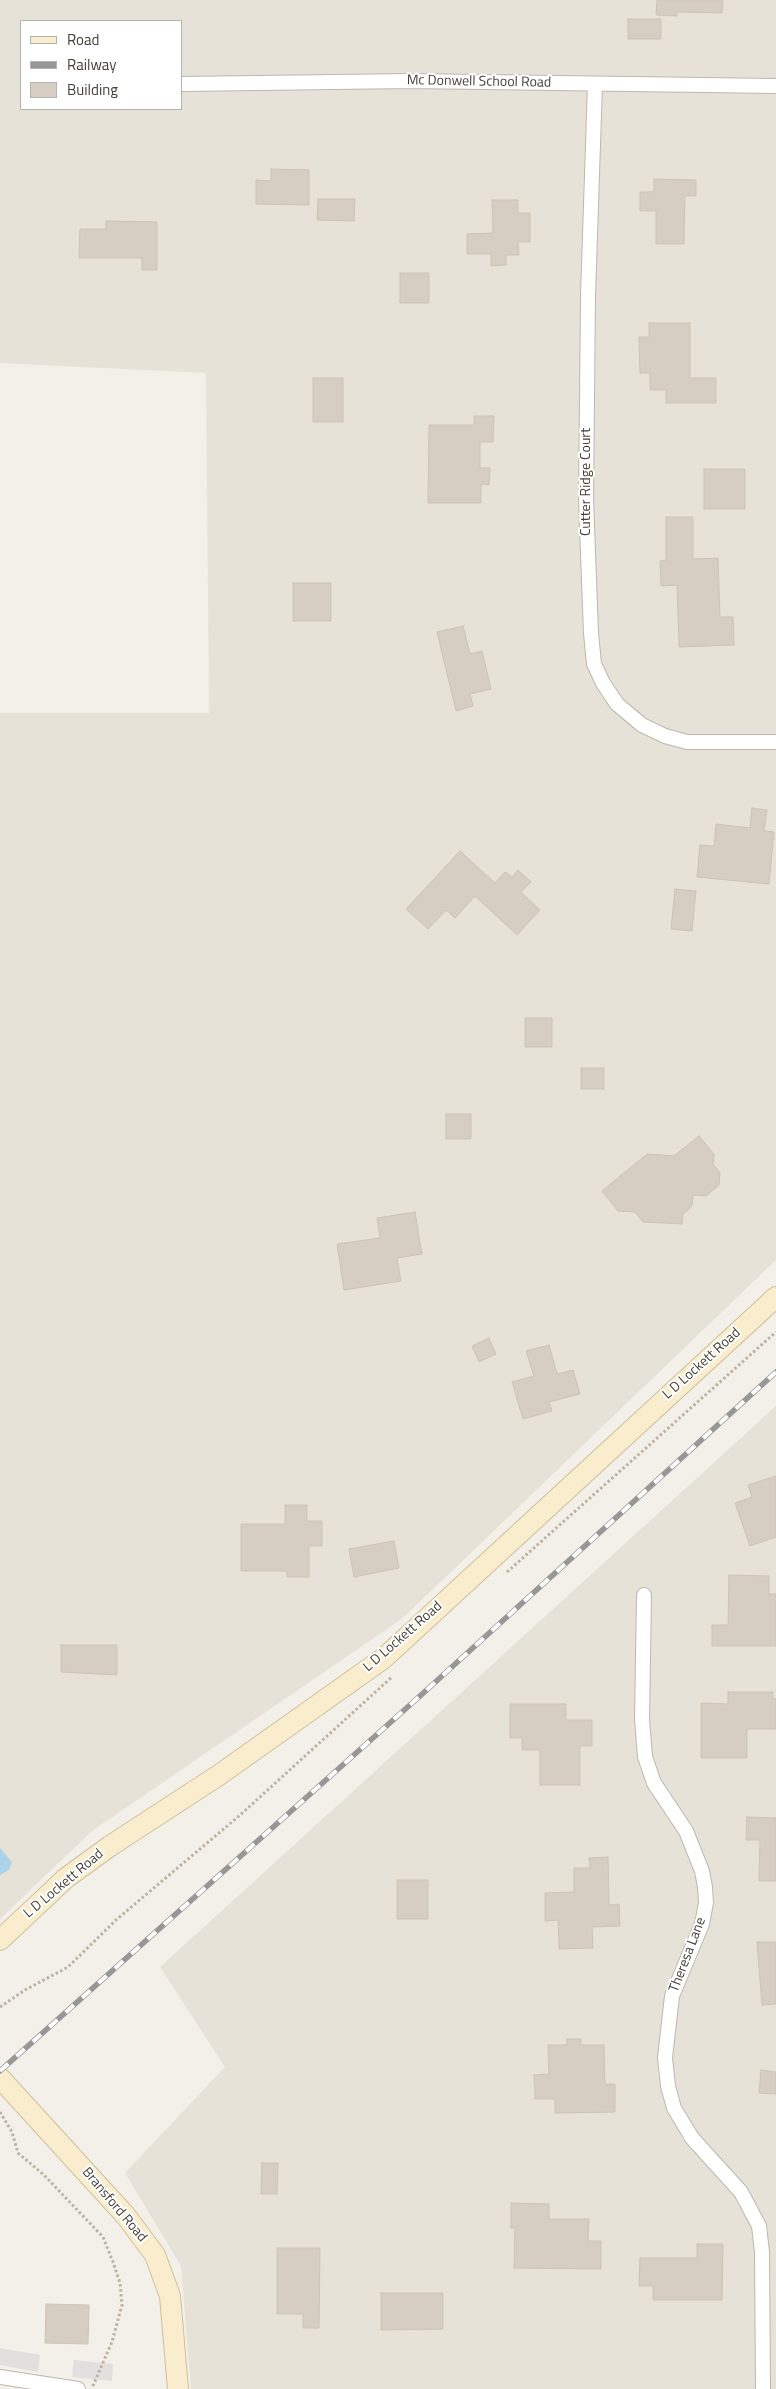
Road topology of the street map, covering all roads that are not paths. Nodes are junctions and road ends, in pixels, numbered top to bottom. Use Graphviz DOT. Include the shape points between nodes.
graph roads {
  1 [pos="182,84"];
  2 [pos="595,84"];
  3 [pos="776,86"];
  4 [pos="776,742"];
  5 [pos="776,1297"];
  6 [pos="644,1595"];
  7 [pos="0,1940"];
  8 [pos="0,2078"];
  9 [pos="0,2377"];
  10 [pos="78,2389"];
  11 [pos="178,2389"];
  12 [pos="763,2389"];
  1 -- 2 [label="street, Mc Donwell School Road" via="411,81"];
  2 -- 3 [label="street, Mc Donwell School Road"];
  2 -- 4 [label="street, Cutter Ridge Court" via="586,499 594,664 602,683 617,704 642,725 665,736 687,742"];
  5 -- 7 [label="main road, L D Lockett Road" via="384,1658 66,1878"];
  6 -- 12 [label="street, Theresa Lane" via="642,1719 645,1757 654,1783 686,1831 702,1871 706,1903 702,1924 672,1996 665,2058 668,2086 674,2108 692,2138 741,2192 759,2226"];
  8 -- 11 [label="main road, Bransford Road" via="126,2216 155,2255 170,2296"];
  9 -- 10 [label="street"];
}
